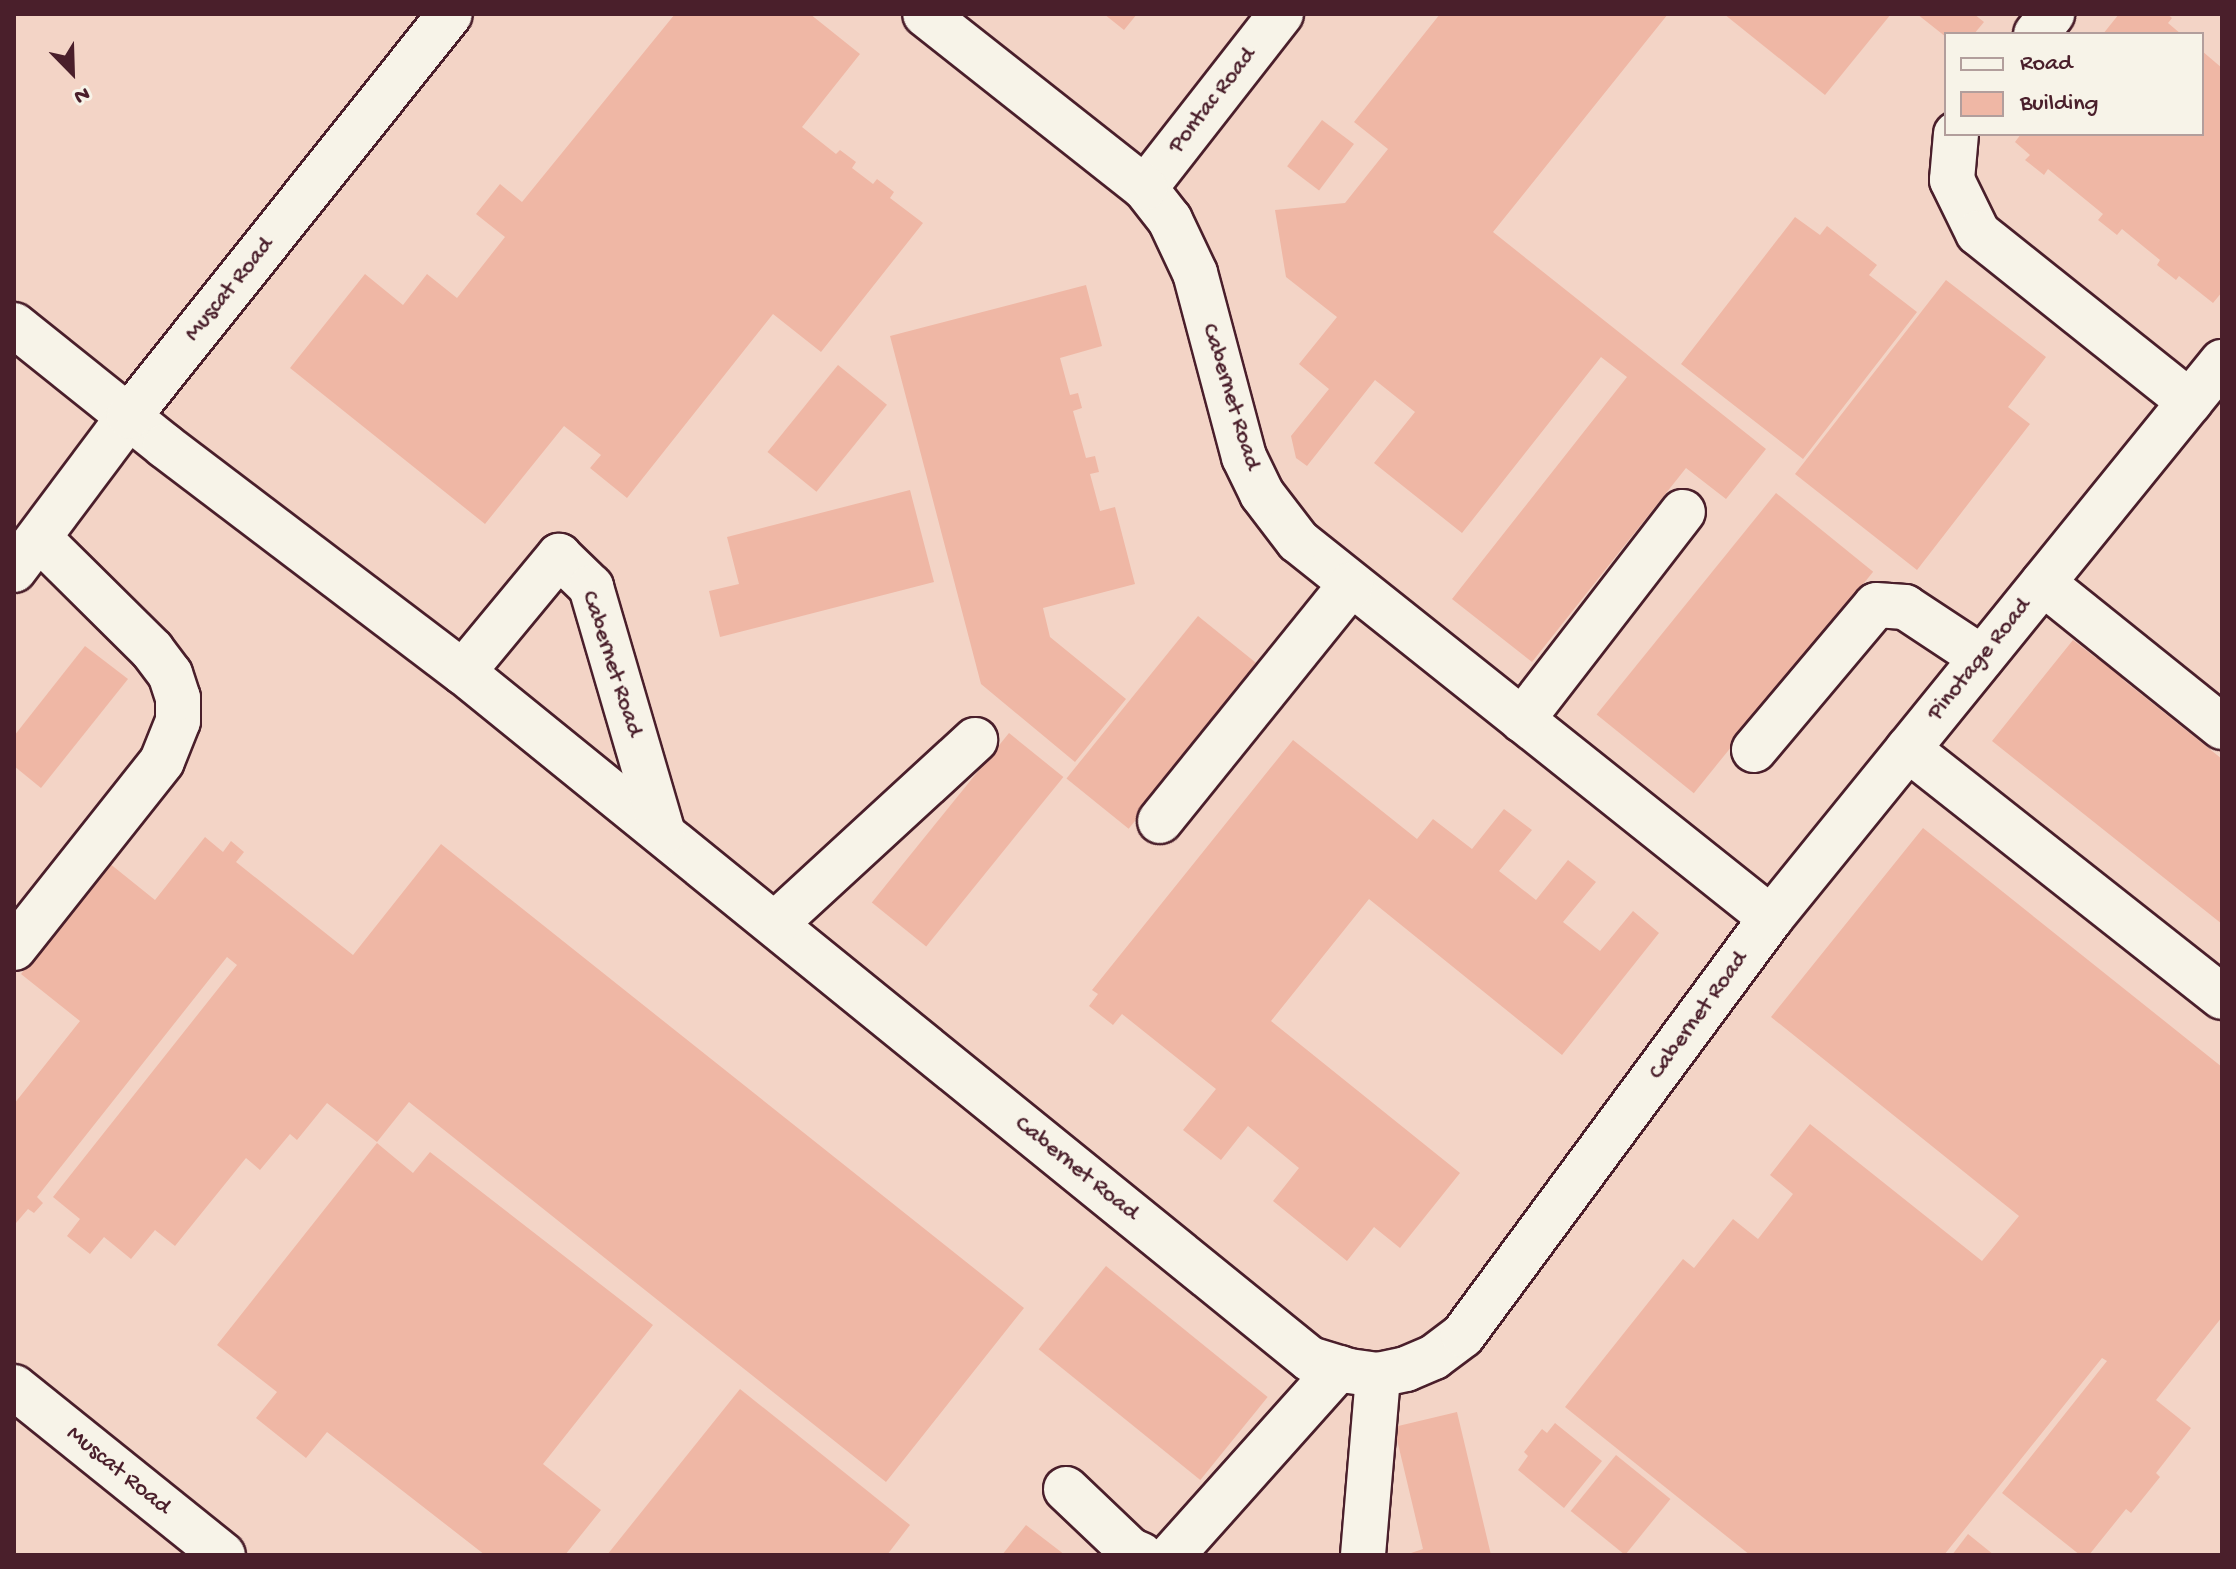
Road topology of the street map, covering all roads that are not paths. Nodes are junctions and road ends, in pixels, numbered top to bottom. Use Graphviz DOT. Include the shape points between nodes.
graph roads {
  1 [pos="450,14"];
  2 [pos="925,14"];
  3 [pos="1281,14"];
  4 [pos="2052,14"];
  5 [pos="2038,32"];
  6 [pos="1956,136"];
  7 [pos="1145,188"];
  8 [pos="14,325"];
  9 [pos="2222,362"];
  10 [pos="2190,402"];
  11 [pos="129,416"];
  12 [pos="1683,512"];
  13 [pos="26,554"];
  14 [pos="2043,583"];
  15 [pos="1351,584"];
  16 [pos="1982,658"];
  17 [pos="463,672"];
  18 [pos="1522,720"];
  19 [pos="2222,727"];
  20 [pos="975,740"];
  21 [pos="1908,749"];
  22 [pos="1754,750"];
  23 [pos="1160,821"];
  24 [pos="663,833"];
  25 [pos="1771,918"];
  26 [pos="775,924"];
  27 [pos="14,948"];
  28 [pos="2222,997"];
  29 [pos="1358,1372"];
  30 [pos="14,1387"];
  31 [pos="1066,1489"];
  32 [pos="223,1555"];
  33 [pos="1141,1555"];
  34 [pos="1172,1555"];
  35 [pos="1363,1555"];
  1 -- 11 [label="street, Muscat Road"];
  2 -- 7 [label="street, Cabernet Road"];
  3 -- 7 [label="street, Pontac Road"];
  4 -- 5 [label="street"];
  6 -- 10 [label="street" via="1952,180 1978,233"];
  7 -- 15 [label="street, Cabernet Road" via="1170,220 1195,273 1244,457 1262,494 1298,541"];
  8 -- 11 [label="street, Cabernet Road"];
  9 -- 10 [label="street, Pinotage Road"];
  10 -- 14 [label="street, Pinotage Road"];
  11 -- 13 [label="street, Muscat Road"];
  11 -- 17 [label="street, Cabernet Road"];
  12 -- 18 [label="street"];
  13 -- 27 [label="street" via="152,650 170,674 178,721 162,761"];
  14 -- 16 [label="street, Pinotage Road"];
  14 -- 19 [label="street"];
  15 -- 18 [label="street, Cabernet Road"];
  15 -- 23 [label="street"];
  16 -- 21 [label="street, Pinotage Road"];
  16 -- 22 [label="street" via="1905,607 1876,605"];
  17 -- 24 [label="street, Cabernet Road"];
  17 -- 24 [label="street, Cabernet Road" via="559,556 591,587"];
  18 -- 25 [label="street, Cabernet Road"];
  20 -- 26 [label="street"];
  21 -- 25 [label="street, Pinotage Road"];
  21 -- 28 [label="street"];
  24 -- 26 [label="street, Cabernet Road"];
  25 -- 29 [label="street, Cabernet Road" via="1463,1335 1434,1357 1406,1369"];
  26 -- 29 [label="street, Cabernet Road" via="1310,1359"];
  29 -- 34 [label="street"];
  29 -- 35 [label="street"];
  30 -- 32 [label="street, Muscat Road"];
  31 -- 33 [label="street"];
}
